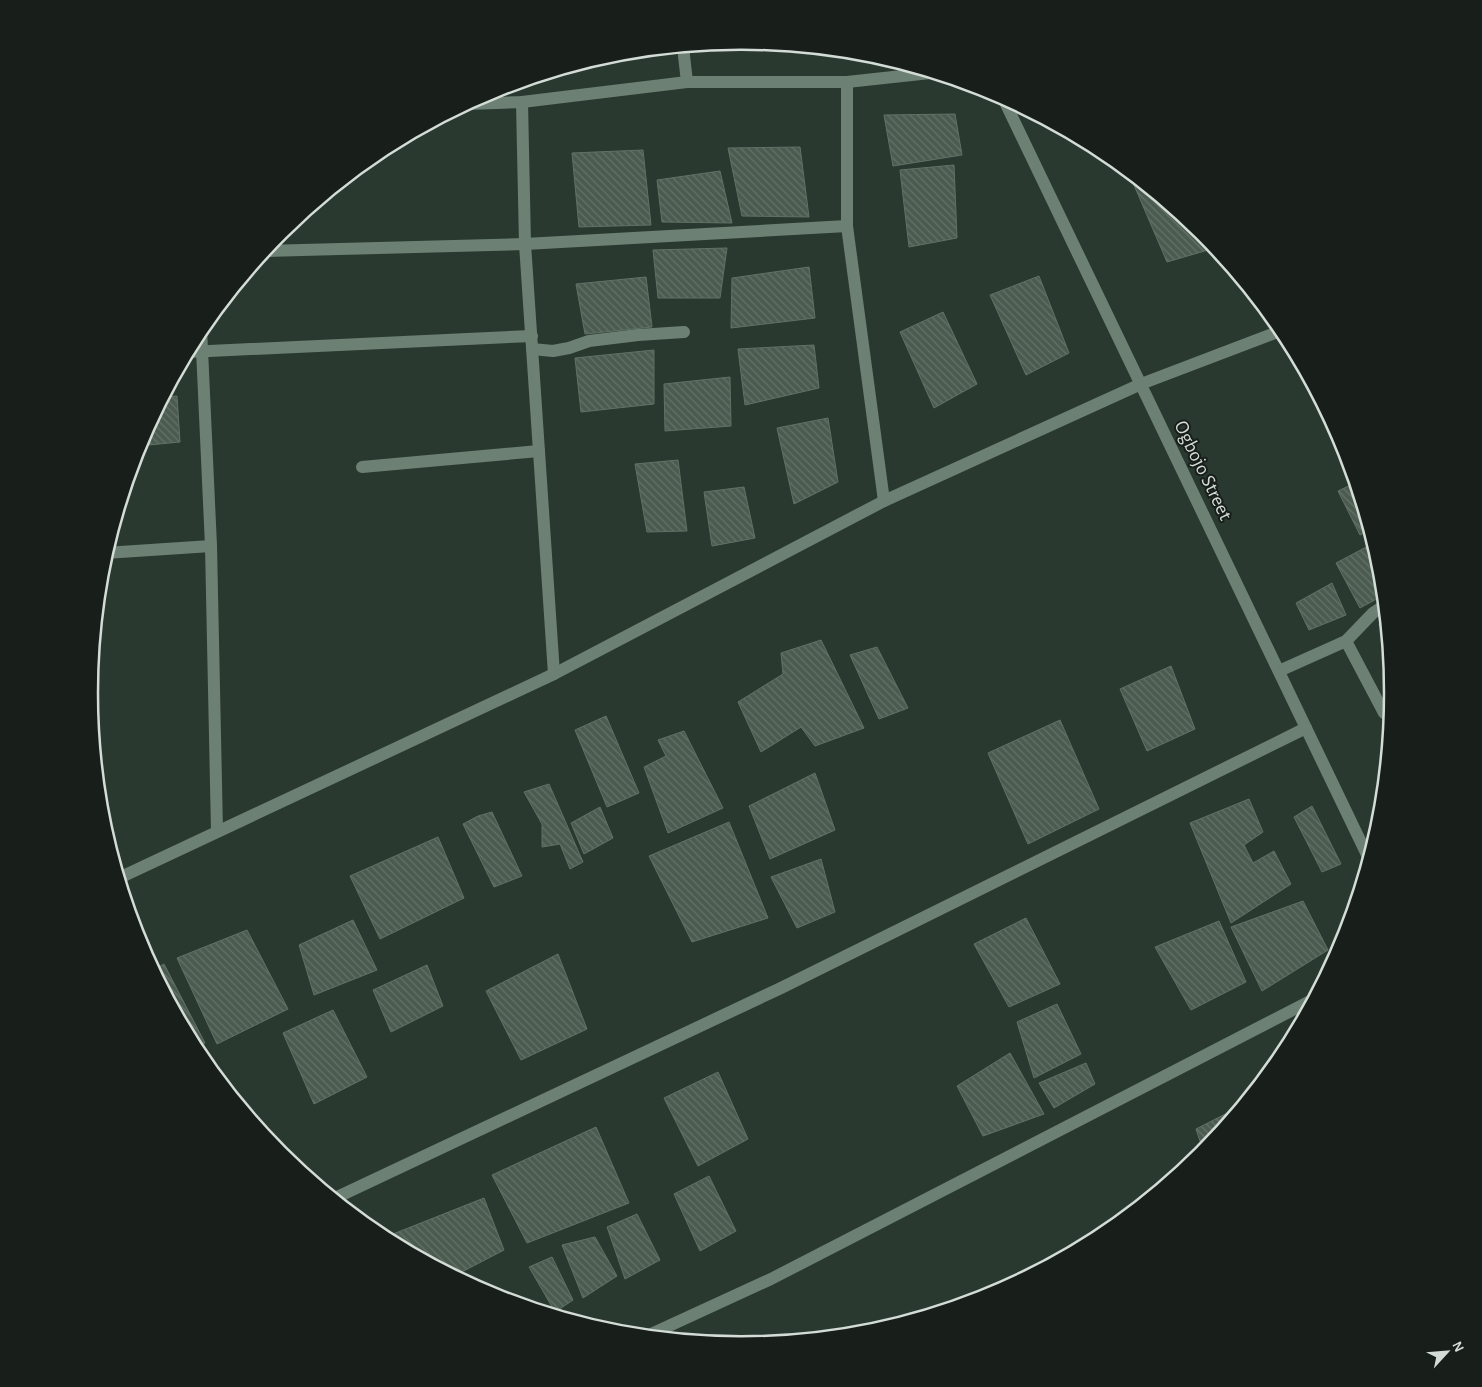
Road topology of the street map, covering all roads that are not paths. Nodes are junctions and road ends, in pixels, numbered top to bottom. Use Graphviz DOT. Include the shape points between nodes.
graph roads {
  1 [pos="684,53"];
  2 [pos="914,74"];
  3 [pos="687,82"];
  4 [pos="847,82"];
  5 [pos="522,102"];
  6 [pos="485,103"];
  7 [pos="1008,108"];
  8 [pos="847,226"];
  9 [pos="525,244"];
  10 [pos="275,250"];
  11 [pos="684,332"];
  12 [pos="1274,333"];
  13 [pos="532,336"];
  14 [pos="202,343"];
  15 [pos="532,350"];
  16 [pos="197,351"];
  17 [pos="202,351"];
  18 [pos="1141,384"];
  19 [pos="539,450"];
  20 [pos="362,467"];
  21 [pos="884,501"];
  22 [pos="211,546"];
  23 [pos="113,552"];
  24 [pos="1379,609"];
  25 [pos="1346,641"];
  26 [pos="1279,671"];
  27 [pos="554,674"];
  28 [pos="1384,713"];
  29 [pos="1306,728"];
  30 [pos="217,831"];
  31 [pos="1365,851"];
  32 [pos="124,876"];
  33 [pos="1304,1004"];
  34 [pos="339,1196"];
  35 [pos="658,1331"];
  1 -- 3 [label="street"];
  2 -- 4 [label="street"];
  3 -- 4 [label="street"];
  3 -- 5 [label="street"];
  4 -- 8 [label="street"];
  5 -- 6 [label="street"];
  5 -- 9 [label="street"];
  7 -- 18 [label="street, Ogbojo Street"];
  8 -- 9 [label="street"];
  8 -- 21 [label="street"];
  9 -- 10 [label="street"];
  9 -- 13 [label="street"];
  11 -- 15 [label="street" via="590,341 553,351"];
  12 -- 18 [label="street"];
  13 -- 15 [label="street"];
  13 -- 17 [label="street"];
  14 -- 17 [label="street"];
  15 -- 19 [label="street"];
  16 -- 17 [label="street"];
  17 -- 22 [label="street"];
  18 -- 21 [label="street"];
  18 -- 26 [label="street, Ogbojo Street"];
  19 -- 20 [label="street"];
  19 -- 27 [label="street"];
  21 -- 27 [label="street"];
  22 -- 23 [label="street"];
  22 -- 30 [label="street"];
  24 -- 25 [label="street"];
  25 -- 26 [label="street"];
  25 -- 28 [label="street"];
  26 -- 29 [label="street, Ogbojo Street"];
  27 -- 30 [label="street"];
  29 -- 31 [label="street, Ogbojo Street"];
  29 -- 34 [label="street" via="781,988"];
  30 -- 32 [label="street"];
  33 -- 35 [label="street" via="771,1279"];
}
